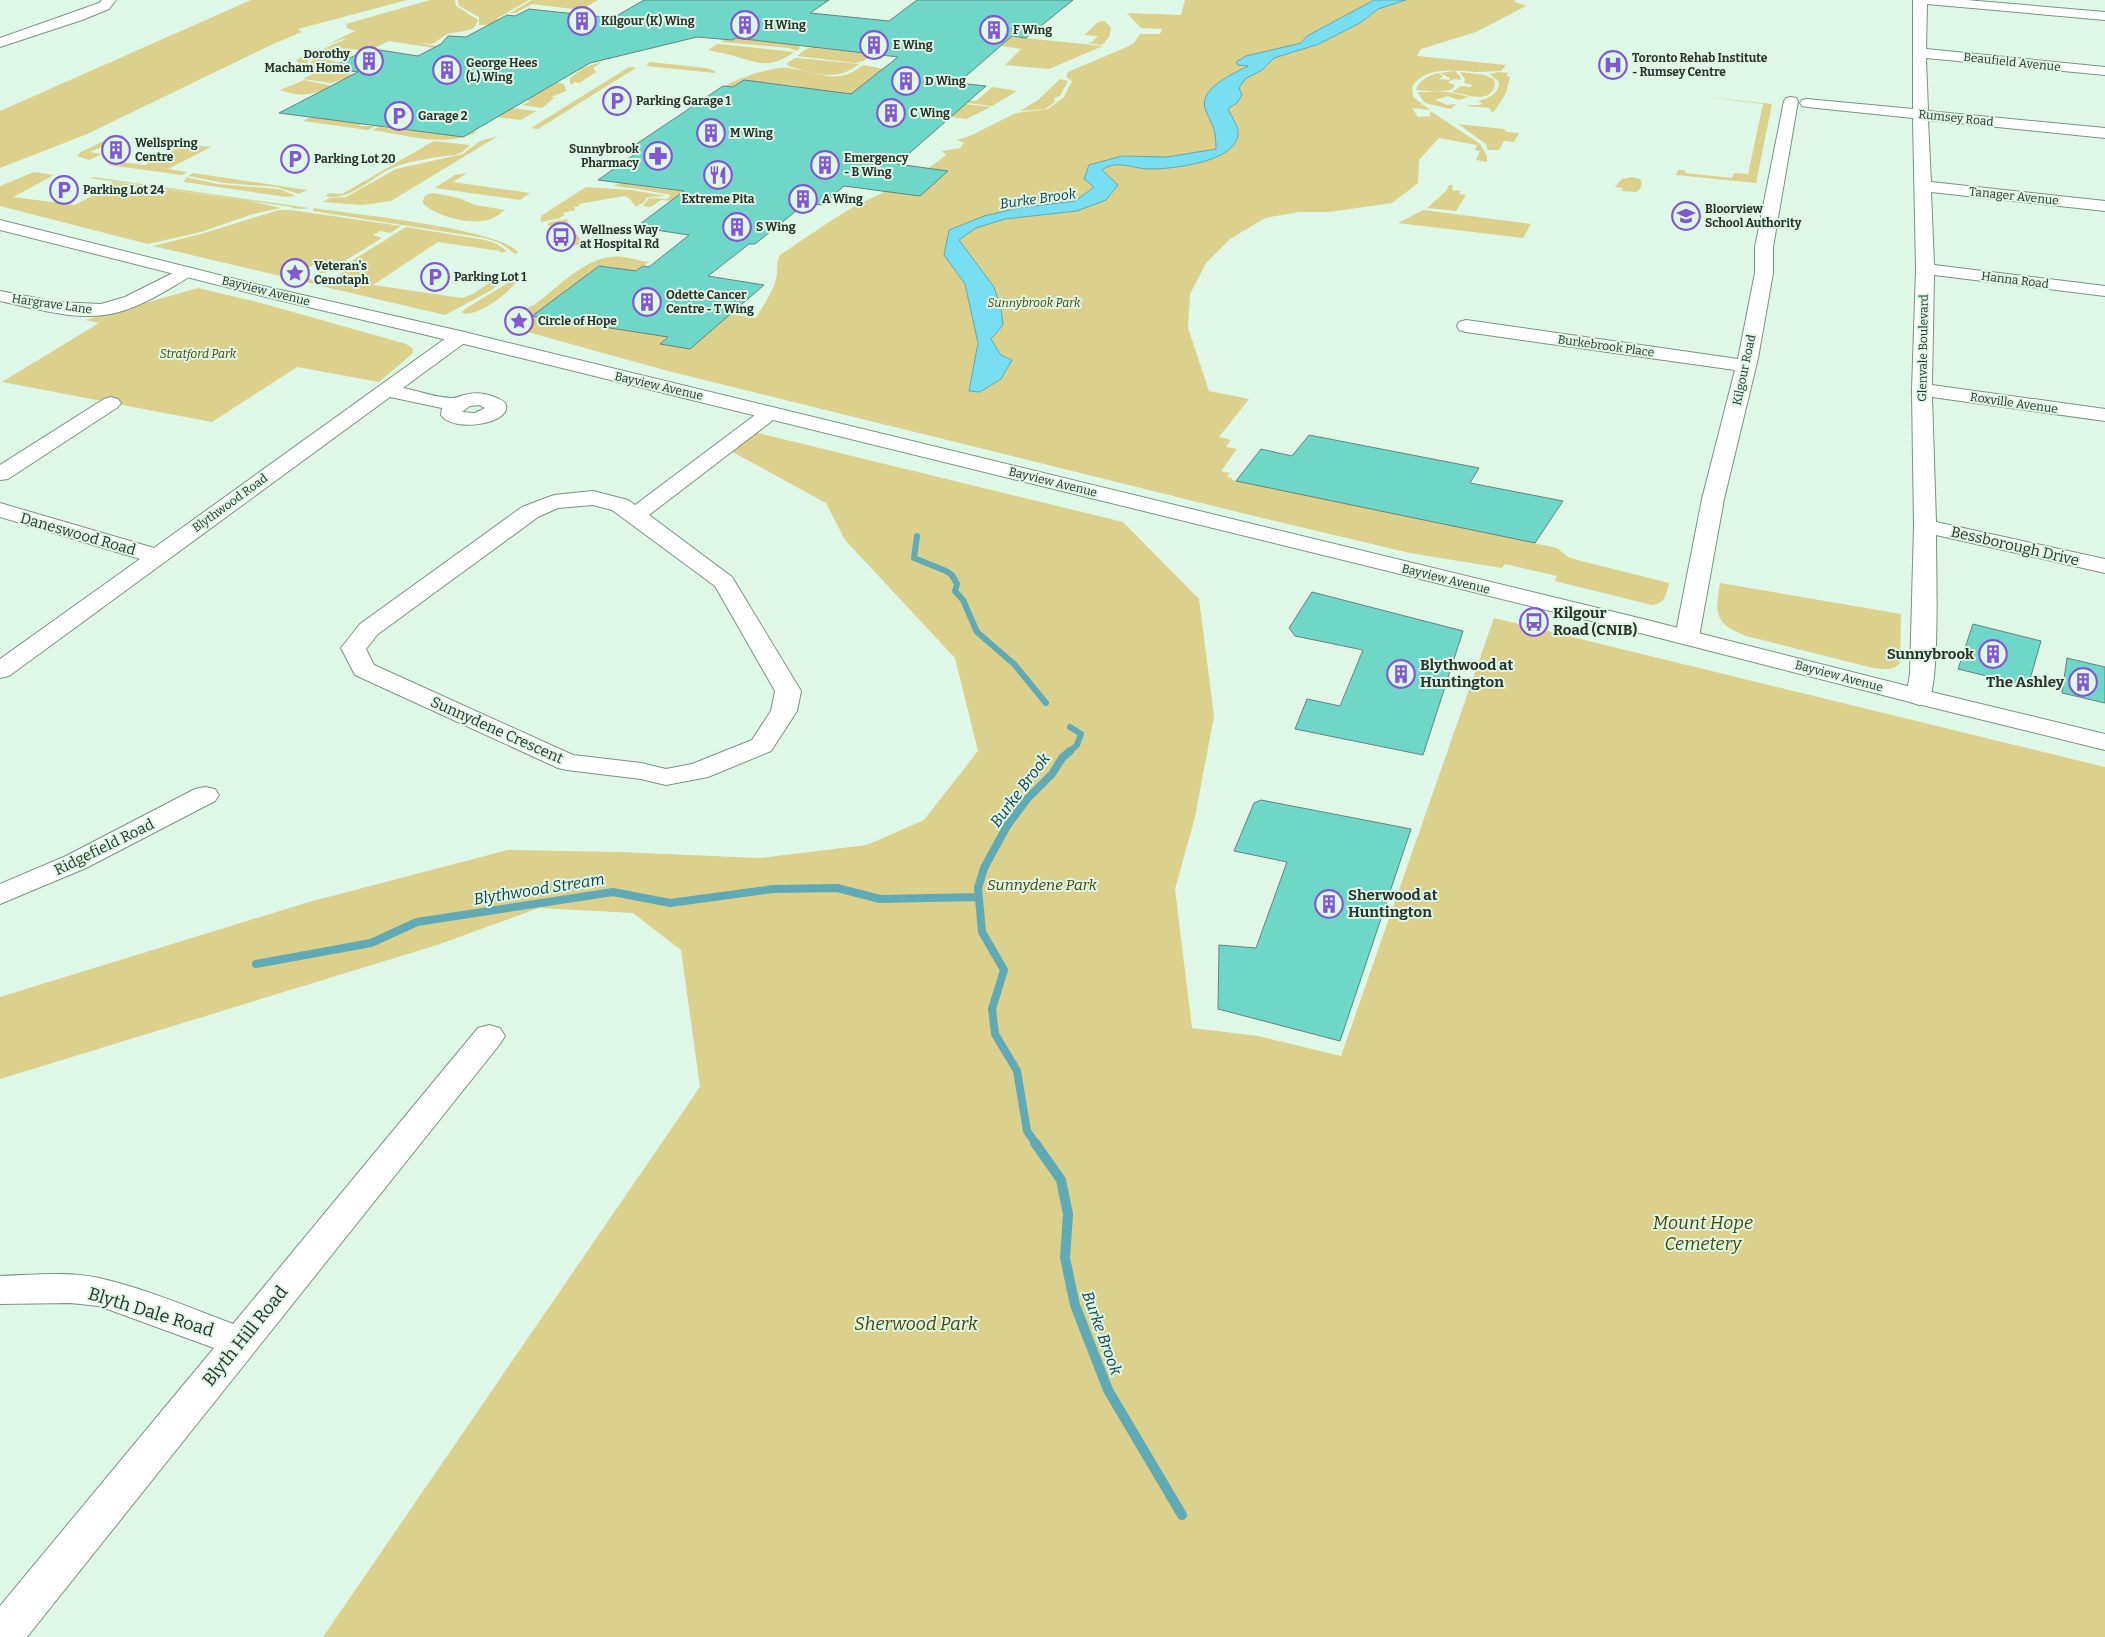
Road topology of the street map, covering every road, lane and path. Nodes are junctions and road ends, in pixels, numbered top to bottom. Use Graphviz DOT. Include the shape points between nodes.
graph roads {
  1 [pos="103,0"];
  2 [pos="109,0"];
  3 [pos="1921,0"];
  4 [pos="2105,16"];
  5 [pos="51,25"];
  6 [pos="0,43"];
  7 [pos="1920,53"];
  8 [pos="2105,71"];
  9 [pos="1799,102"];
  10 [pos="1920,114"];
  11 [pos="2105,133"];
  12 [pos="1922,186"];
  13 [pos="2105,206"];
  14 [pos="0,225"];
  15 [pos="1925,269"];
  16 [pos="185,272"];
  17 [pos="2105,291"];
  18 [pos="0,296"];
  19 [pos="1466,326"];
  20 [pos="460,337"];
  21 [pos="1746,366"];
  22 [pos="386,390"];
  23 [pos="1922,390"];
  24 [pos="111,403"];
  25 [pos="456,405"];
  26 [pos="762,411"];
  27 [pos="2105,415"];
  28 [pos="0,474"];
  29 [pos="0,510"];
  30 [pos="627,510"];
  31 [pos="1925,526"];
  32 [pos="156,556"];
  33 [pos="2105,566"];
  34 [pos="1687,637"];
  35 [pos="0,671"];
  36 [pos="1919,697"];
  37 [pos="2105,742"];
  38 [pos="205,795"];
  39 [pos="0,895"];
  40 [pos="489,1036"];
  41 [pos="0,1290"];
  42 [pos="240,1342"];
  43 [pos="1,1637"];
  1 -- 5 [label="street" via="62,15"];
  2 -- 5 [label="street" via="104,6"];
  3 -- 4 [label="street"];
  3 -- 7 [label="street, Glenvale Boulevard"];
  5 -- 6 [label="street"];
  7 -- 8 [label="street, Beaufield Avenue"];
  7 -- 10 [label="street, Glenvale Boulevard"];
  9 -- 10 [label="street, Rumsey Road"];
  9 -- 21 [label="street, Kilgour Road" via="1765,237 1764,273"];
  10 -- 11 [label="street, Rumsey Road"];
  10 -- 12 [label="street, Glenvale Boulevard"];
  12 -- 13 [label="street, Tanager Avenue"];
  12 -- 15 [label="street, Glenvale Boulevard"];
  14 -- 16 [label="street, Bayview Avenue"];
  15 -- 17 [label="street, Hanna Road"];
  15 -- 23 [label="street, Glenvale Boulevard"];
  16 -- 18 [label="street, Hargrave Lane" via="122,304 99,310 80,310"];
  16 -- 20 [label="street, Bayview Avenue"];
  19 -- 21 [label="street, Burkebrook Place"];
  20 -- 22 [label="street, Blythwood Road"];
  20 -- 26 [label="street, Bayview Avenue"];
  21 -- 34 [label="street, Kilgour Road" via="1714,499"];
  22 -- 25 [label="street"];
  22 -- 32 [label="street, Blythwood Road"];
  23 -- 27 [label="street, Roxville Avenue"];
  23 -- 31 [label="street, Glenvale Boulevard"];
  24 -- 28 [label="street"];
  26 -- 30 [label="street"];
  26 -- 34 [label="street, Bayview Avenue"];
  29 -- 32 [label="street, Daneswood Road"];
  30 -- 30 [label="street, Sunnydene Crescent" via="593,498 554,502 530,512 369,629 353,648 364,670 568,762 641,770 666,777 699,771 762,745 784,711 788,691 724,582"];
  31 -- 33 [label="street, Bessborough Drive"];
  31 -- 36 [label="street, Glenvale Boulevard"];
  32 -- 35 [label="street, Blythwood Road"];
  34 -- 36 [label="street, Bayview Avenue"];
  36 -- 37 [label="street, Bayview Avenue"];
  38 -- 39 [label="street, Ridgefield Road" via="76,862"];
  40 -- 42 [label="street, Blyth Hill Road"];
  41 -- 42 [label="street, Blyth Dale Road" via="70,1288 99,1292"];
  42 -- 43 [label="street, Blyth Hill Road"];
}
